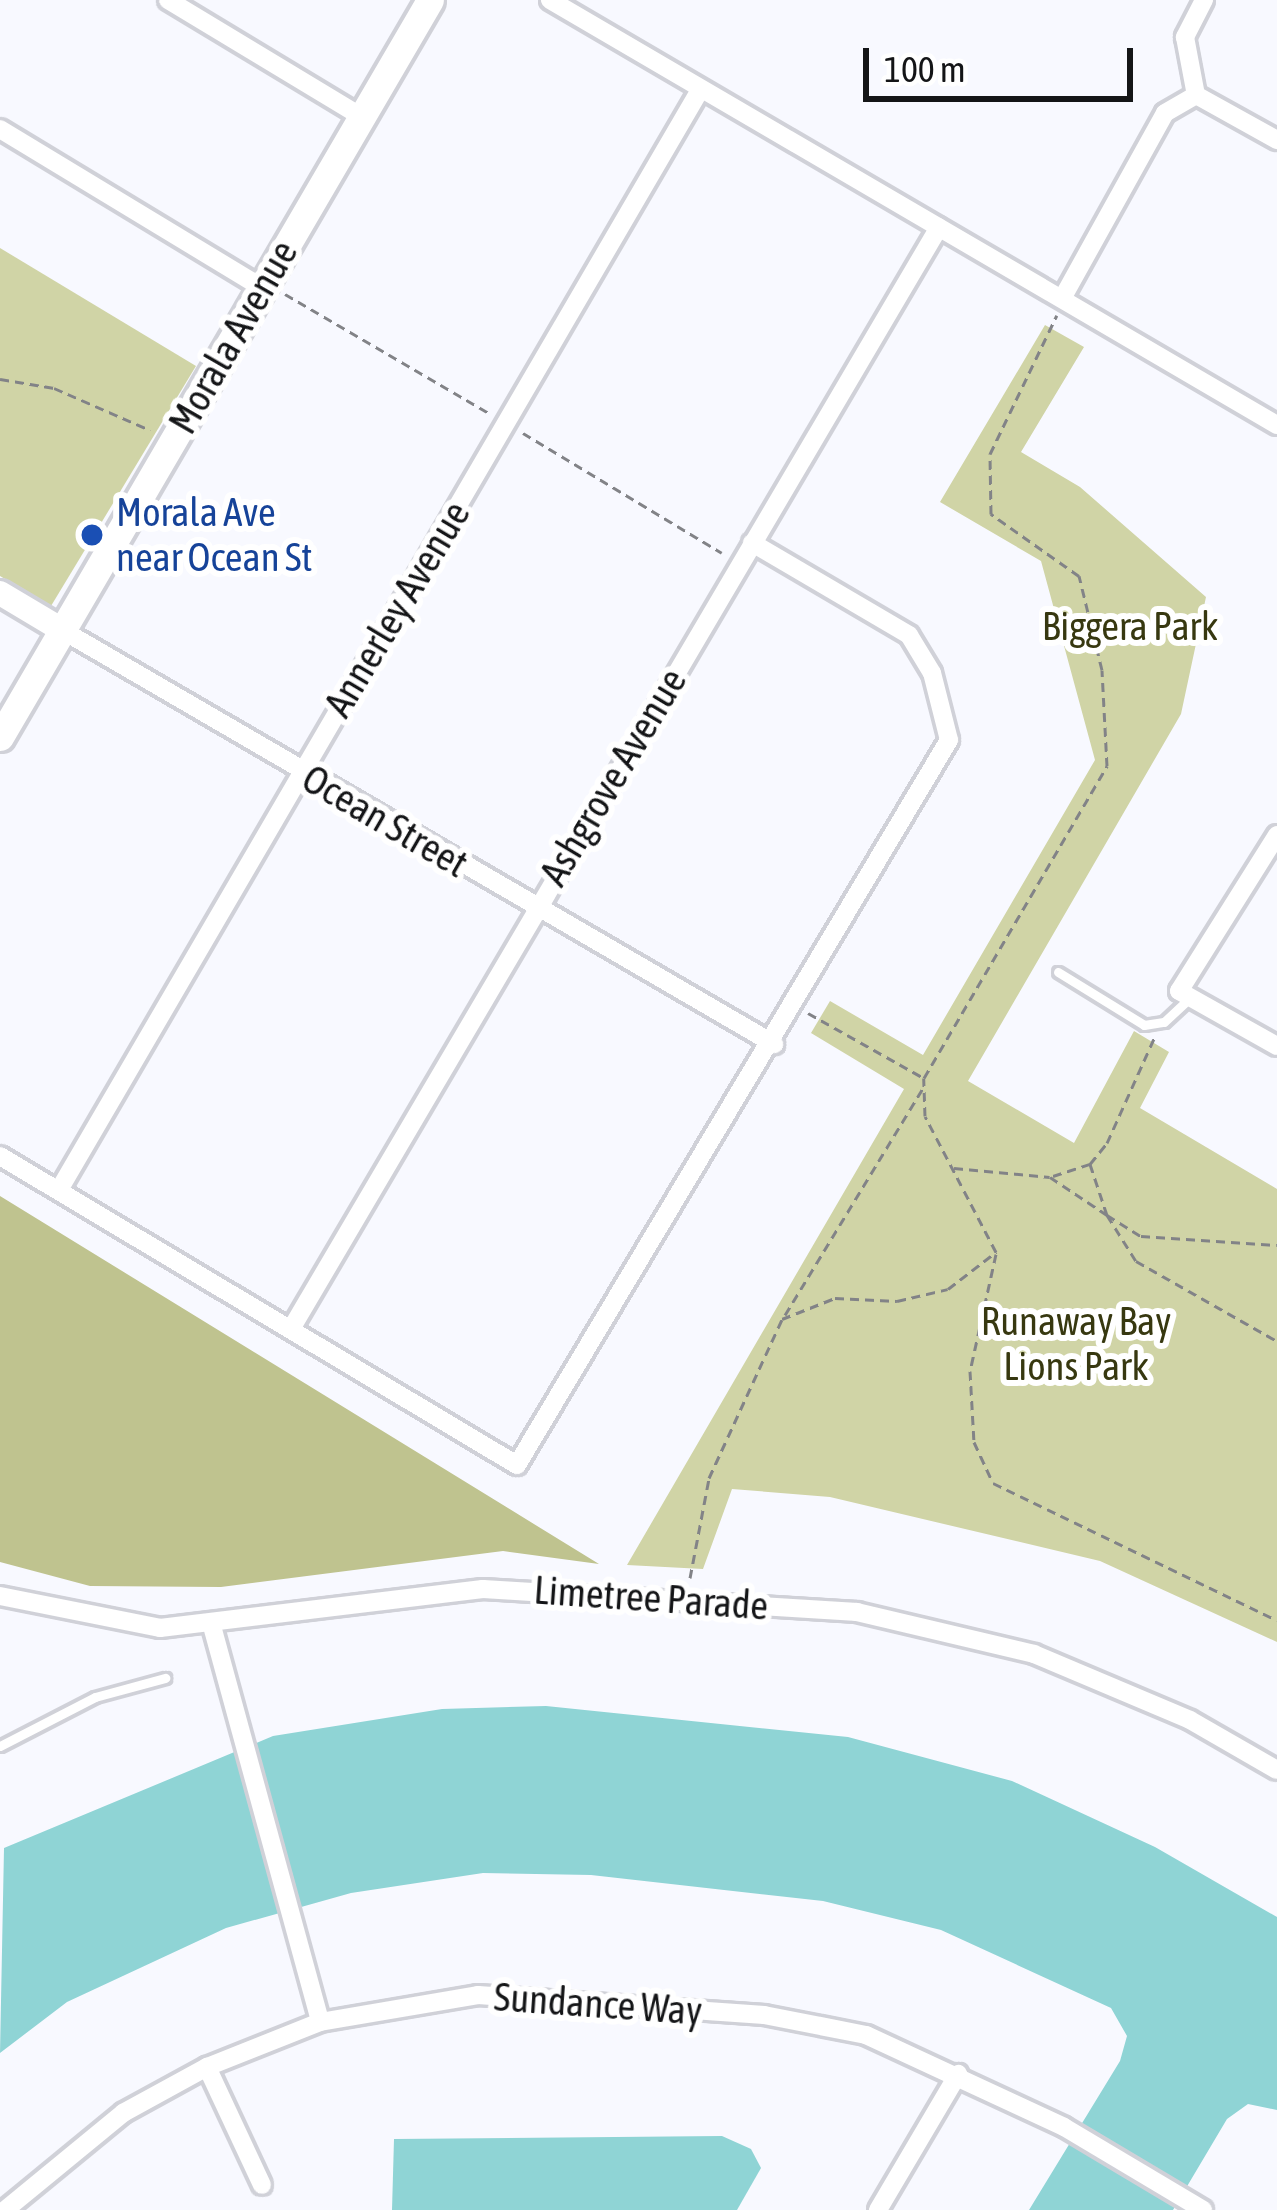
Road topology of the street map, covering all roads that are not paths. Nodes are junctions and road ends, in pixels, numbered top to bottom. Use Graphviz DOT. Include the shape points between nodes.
graph roads {
  1 [pos="168,0"];
  2 [pos="430,0"];
  3 [pos="550,0"];
  4 [pos="1204,0"];
  5 [pos="700,90"];
  6 [pos="1196,95"];
  7 [pos="359,116"];
  8 [pos="0,129"];
  9 [pos="1277,140"];
  10 [pos="939,227"];
  11 [pos="263,288"];
  12 [pos="1063,300"];
  13 [pos="1277,425"];
  14 [pos="752,543"];
  15 [pos="0,592"];
  16 [pos="62,630"];
  17 [pos="0,737"];
  18 [pos="301,773"];
  19 [pos="1277,835"];
  20 [pos="535,908"];
  21 [pos="1058,972"];
  22 [pos="1185,995"];
  23 [pos="774,1044"];
  24 [pos="1277,1046"];
  25 [pos="0,1156"];
  26 [pos="59,1190"];
  27 [pos="291,1329"];
  28 [pos="0,1596"];
  29 [pos="212,1626"];
  30 [pos="165,1678"];
  31 [pos="0,1746"];
  32 [pos="1277,1770"];
  33 [pos="320,2022"];
  34 [pos="207,2067"];
  35 [pos="958,2074"];
  36 [pos="262,2185"];
  37 [pos="1198,2207"];
  38 [pos="5,2210"];
  39 [pos="878,2210"];
  1 -- 7 [label="street"];
  2 -- 7 [label="main road, Morala Avenue"];
  3 -- 5 [label="street"];
  4 -- 6 [label="street" via="1185,38"];
  5 -- 10 [label="street"];
  5 -- 18 [label="street, Annerley Avenue"];
  6 -- 9 [label="street"];
  6 -- 12 [label="street" via="1166,113"];
  7 -- 11 [label="main road, Morala Avenue"];
  8 -- 11 [label="street"];
  10 -- 12 [label="street"];
  10 -- 14 [label="street, Ashgrove Avenue"];
  11 -- 16 [label="main road, Morala Avenue"];
  12 -- 13 [label="street"];
  14 -- 20 [label="street, Ashgrove Avenue"];
  14 -- 23 [label="street" via="909,634 932,673 949,740"];
  15 -- 16 [label="street, Ocean Street"];
  16 -- 17 [label="main road, Morala Avenue"];
  16 -- 18 [label="street, Ocean Street"];
  18 -- 20 [label="street, Ocean Street"];
  18 -- 26 [label="street, Annerley Avenue"];
  19 -- 22 [label="street"];
  20 -- 23 [label="street, Ocean Street"];
  20 -- 27 [label="street, Ashgrove Avenue"];
  21 -- 22 [label="lane" via="1144,1024 1158,1023"];
  22 -- 24 [label="street"];
  23 -- 27 [label="street" via="517,1465"];
  25 -- 26 [label="street"];
  26 -- 27 [label="street"];
  28 -- 29 [label="street, Limetree Parade" via="109,1624"];
  29 -- 32 [label="street, Limetree Parade" via="483,1589 857,1612 1034,1654 1190,1720"];
  29 -- 33 [label="street"];
  30 -- 31 [label="lane" via="95,1697"];
  33 -- 34 [label="street, Sundance Way"];
  33 -- 35 [label="street, Sundance Way" via="478,1995 675,2007 866,2036"];
  34 -- 36 [label="street"];
  34 -- 38 [label="street, Sundance Way" via="123,2113"];
  35 -- 37 [label="street, Sundance Way"];
  35 -- 39 [label="street"];
}
